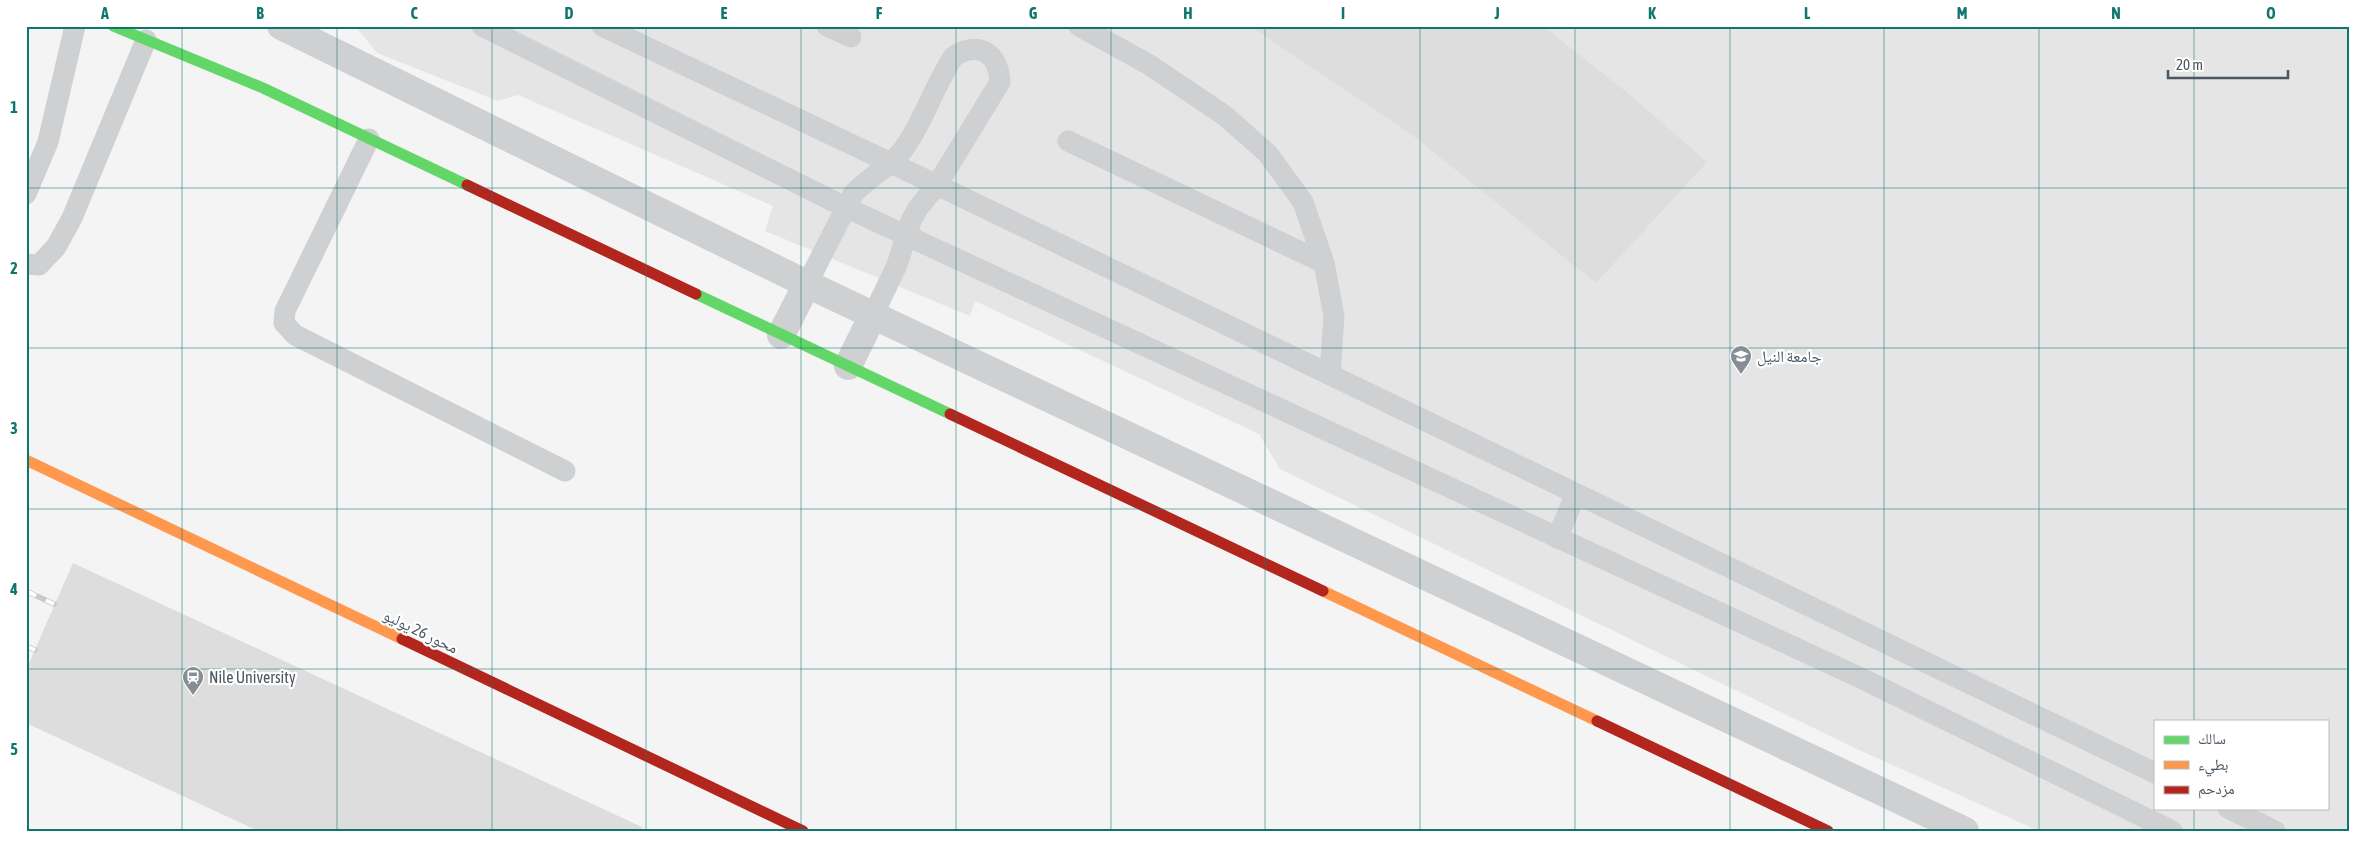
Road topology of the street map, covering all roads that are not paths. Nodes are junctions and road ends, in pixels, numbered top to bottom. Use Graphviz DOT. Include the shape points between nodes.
graph roads {
  1 [pos="75,26"];
  2 [pos="113,26"];
  3 [pos="281,26"];
  4 [pos="482,26"];
  5 [pos="602,26"];
  6 [pos="827,26"];
  7 [pos="1079,26"];
  8 [pos="851,37"];
  9 [pos="146,40"];
  10 [pos="369,138"];
  11 [pos="1068,142"];
  12 [pos="890,164"];
  13 [pos="937,185"];
  14 [pos="26,194"];
  15 [pos="845,207"];
  16 [pos="905,235"];
  17 [pos="1324,263"];
  18 [pos="26,264"];
  19 [pos="807,284"];
  20 [pos="873,315"];
  21 [pos="782,335"];
  22 [pos="848,366"];
  23 [pos="1330,374"];
  24 [pos="26,460"];
  25 [pos="565,472"];
  26 [pos="1576,494"];
  27 [pos="1557,538"];
  28 [pos="2154,773"];
  29 [pos="2232,810"];
  30 [pos="803,831"];
  31 [pos="1828,831"];
  32 [pos="1964,831"];
  33 [pos="2172,831"];
  34 [pos="2275,831"];
  1 -- 14 [label="lane" via="48,142"];
  2 -- 9 [label="main road"];
  3 -- 19 [label="street"];
  4 -- 15 [label="lane"];
  5 -- 12 [label="lane"];
  6 -- 8 [label="lane"];
  7 -- 17 [label="lane" via="1148,64 1224,115 1268,154 1303,202"];
  9 -- 10 [label="main road" via="263,88"];
  9 -- 18 [label="lane" via="72,218 56,248 39,265"];
  10 -- 21 [label="main road"];
  10 -- 25 [label="lane" via="285,311 284,323 295,335"];
  11 -- 17 [label="lane"];
  12 -- 13 [label="lane"];
  12 -- 13 [label="lane" via="911,139 954,56 966,49 980,49 992,56 999,68 1000,82"];
  12 -- 15 [label="lane" via="864,182"];
  13 -- 16 [label="lane" via="918,208"];
  13 -- 23 [label="lane"];
  15 -- 16 [label="lane"];
  15 -- 19 [label="lane"];
  16 -- 20 [label="lane" via="896,265"];
  16 -- 27 [label="lane"];
  17 -- 23 [label="lane" via="1334,316"];
  19 -- 20 [label="street"];
  19 -- 21 [label="street"];
  20 -- 22 [label="street"];
  20 -- 32 [label="street"];
  21 -- 22 [label="main road"];
  22 -- 31 [label="main road"];
  23 -- 26 [label="lane"];
  24 -- 30 [label="main road, محور 26 يوليو"];
  26 -- 27 [label="lane"];
  26 -- 28 [label="lane"];
  27 -- 33 [label="lane" via="1865,680"];
  29 -- 34 [label="lane"];
}
